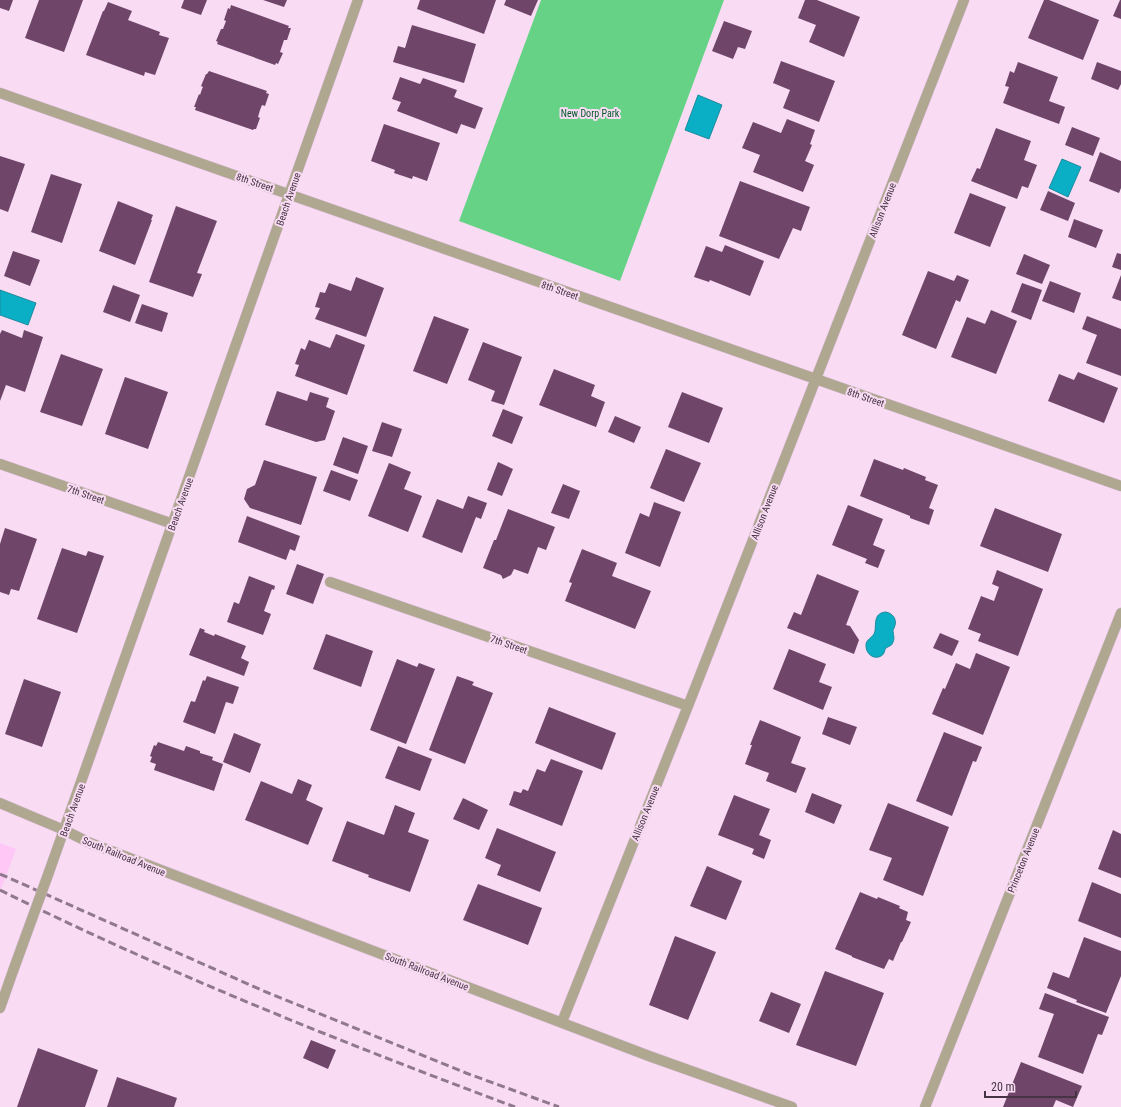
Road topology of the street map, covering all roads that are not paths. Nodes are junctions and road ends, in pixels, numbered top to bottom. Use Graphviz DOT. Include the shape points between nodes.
graph roads {
  1 [pos="358,0"];
  2 [pos="964,0"];
  3 [pos="0,93"];
  4 [pos="290,195"];
  5 [pos="815,380"];
  6 [pos="0,464"];
  7 [pos="1121,486"];
  8 [pos="173,524"];
  9 [pos="330,582"];
  10 [pos="1121,613"];
  11 [pos="688,706"];
  12 [pos="0,803"];
  13 [pos="64,830"];
  14 [pos="0,1006"];
  15 [pos="562,1022"];
  16 [pos="792,1107"];
  17 [pos="925,1107"];
  1 -- 4 [label="street, Beach Avenue"];
  2 -- 5 [label="street, Allison Avenue"];
  3 -- 4 [label="street, 8th Street"];
  4 -- 5 [label="street, 8th Street"];
  4 -- 8 [label="street, Beach Avenue"];
  5 -- 7 [label="street, 8th Street"];
  5 -- 11 [label="street, Allison Avenue"];
  6 -- 8 [label="street, 7th Street"];
  8 -- 13 [label="street, Beach Avenue"];
  9 -- 11 [label="street, 7th Street"];
  10 -- 17 [label="street, Princeton Avenue"];
  11 -- 15 [label="street, Allison Avenue"];
  12 -- 13 [label="street, South Railroad Avenue"];
  13 -- 14 [label="street, Beach Avenue, bridge"];
  13 -- 15 [label="street, South Railroad Avenue" via="90,843"];
  15 -- 16 [label="street, South Railroad Avenue"];
}
